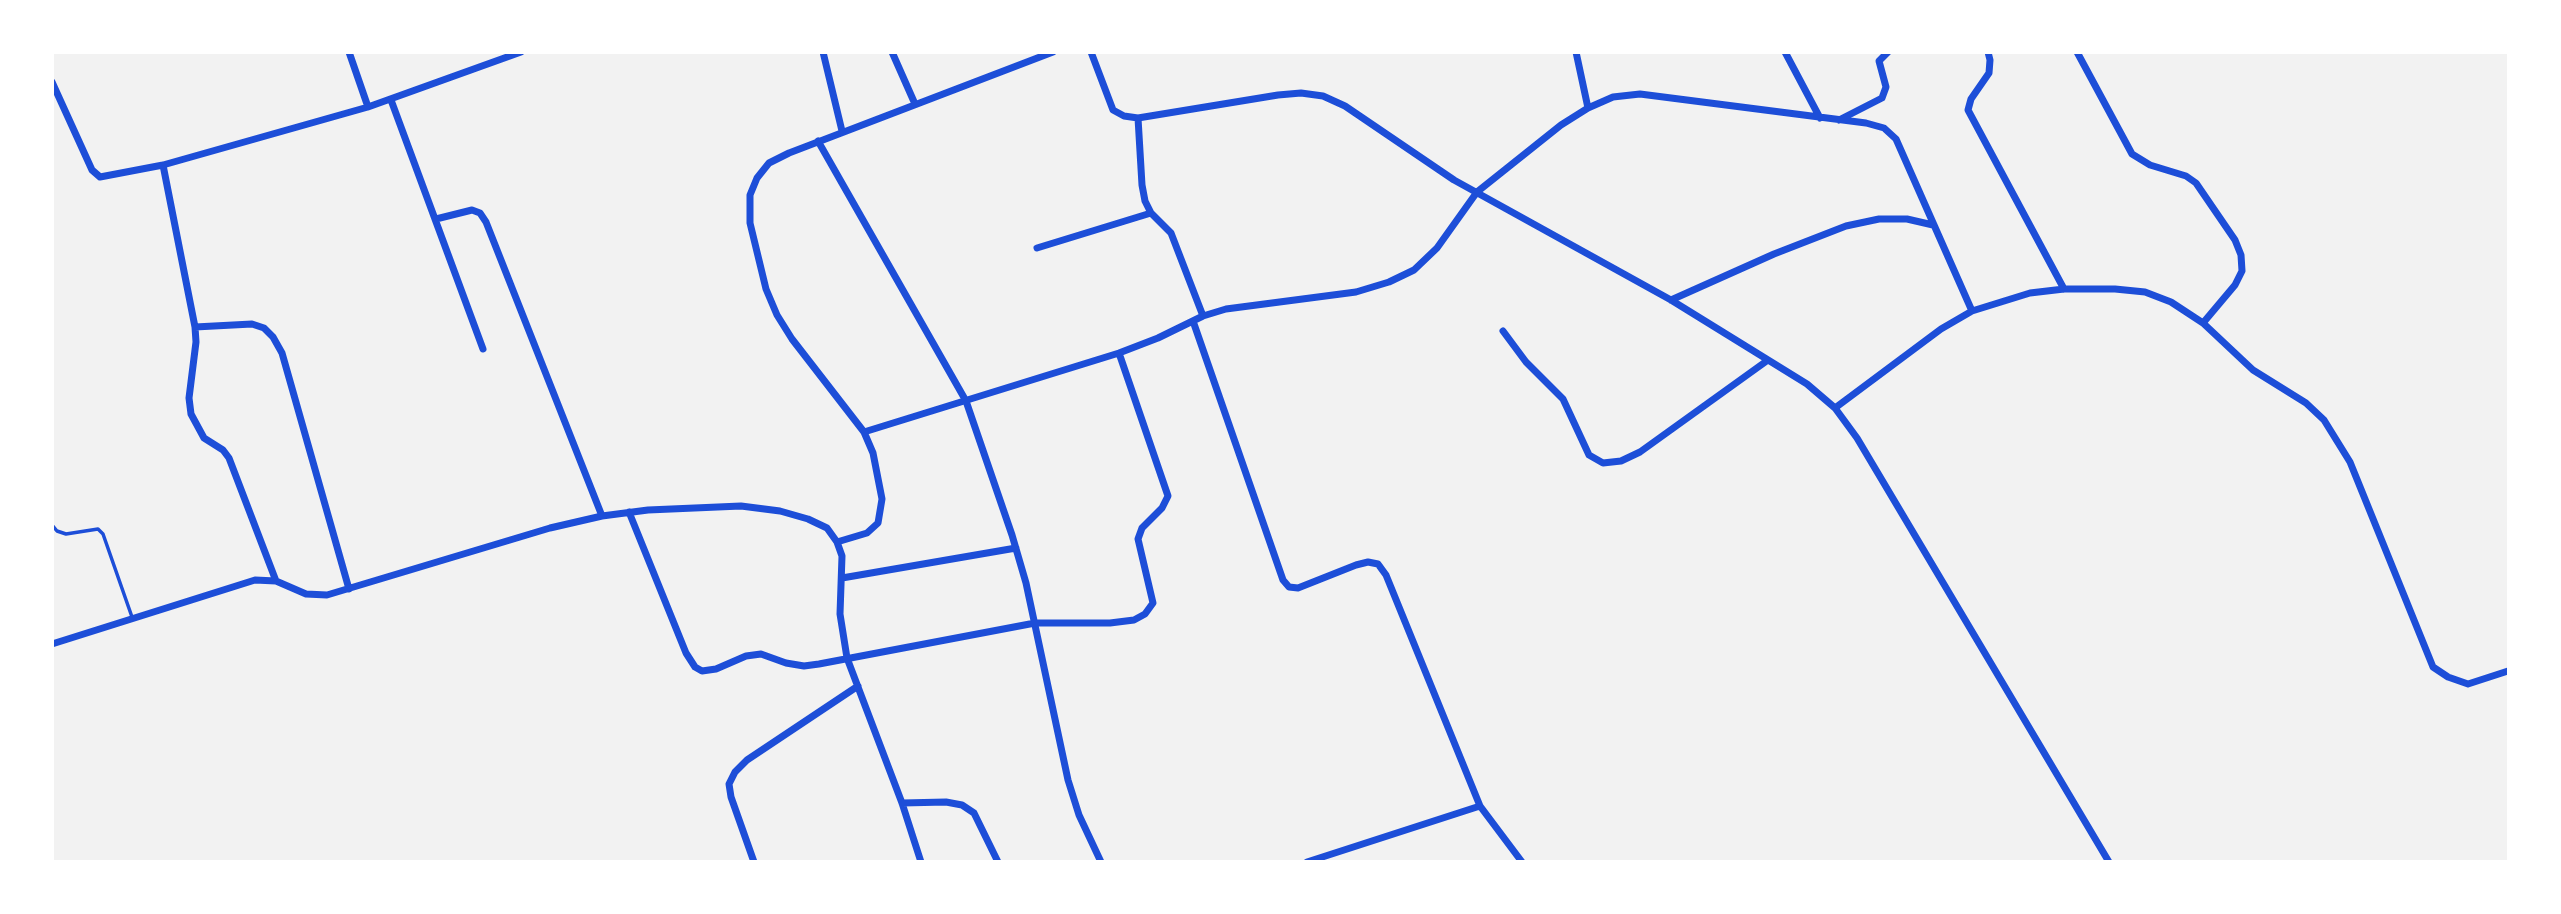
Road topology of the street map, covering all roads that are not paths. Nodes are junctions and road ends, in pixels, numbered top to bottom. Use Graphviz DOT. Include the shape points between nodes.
graph roads {
  1 [pos="349,52"];
  2 [pos="521,52"];
  3 [pos="823,52"];
  4 [pos="892,52"];
  5 [pos="1029,52"];
  6 [pos="1053,52"];
  7 [pos="1091,52"];
  8 [pos="1576,52"];
  9 [pos="1784,52"];
  10 [pos="1875,52"];
  11 [pos="1888,52"];
  12 [pos="1988,52"];
  13 [pos="2077,52"];
  14 [pos="1032,61"];
  15 [pos="1879,61"];
  16 [pos="52,82"];
  17 [pos="391,100"];
  18 [pos="915,104"];
  19 [pos="368,107"];
  20 [pos="1588,108"];
  21 [pos="1138,118"];
  22 [pos="1820,118"];
  23 [pos="1838,120"];
  24 [pos="842,131"];
  25 [pos="818,141"];
  26 [pos="163,165"];
  27 [pos="1477,192"];
  28 [pos="1151,213"];
  29 [pos="436,219"];
  30 [pos="1933,225"];
  31 [pos="1038,248"];
  32 [pos="2064,289"];
  33 [pos="1671,300"];
  34 [pos="1972,311"];
  35 [pos="1203,317"];
  36 [pos="1192,321"];
  37 [pos="2203,323"];
  38 [pos="195,327"];
  39 [pos="1503,331"];
  40 [pos="483,349"];
  41 [pos="1119,353"];
  42 [pos="1768,360"];
  43 [pos="966,401"];
  44 [pos="1835,408"];
  45 [pos="864,432"];
  46 [pos="629,512"];
  47 [pos="602,516"];
  48 [pos="52,525"];
  49 [pos="837,542"];
  50 [pos="1016,548"];
  51 [pos="842,578"];
  52 [pos="275,581"];
  53 [pos="349,589"];
  54 [pos="132,619"];
  55 [pos="1035,622"];
  56 [pos="52,644"];
  57 [pos="847,658"];
  58 [pos="2508,671"];
  59 [pos="858,686"];
  60 [pos="902,803"];
  61 [pos="1480,806"];
  62 [pos="754,862"];
  63 [pos="921,862"];
  64 [pos="998,862"];
  65 [pos="1101,862"];
  66 [pos="1307,862"];
  67 [pos="1522,862"];
  68 [pos="2109,862"];
  1 -- 19 [label="street"];
  2 -- 17 [label="street"];
  3 -- 24 [label="street"];
  4 -- 18 [label="street"];
  5 -- 14 [label="street"];
  6 -- 14 [label="street"];
  7 -- 21 [label="street" via="1113,110"];
  8 -- 20 [label="street"];
  9 -- 22 [label="street"];
  10 -- 15 [label="street"];
  11 -- 15 [label="street"];
  12 -- 32 [label="street" via="1989,73 1970,99 1968,110"];
  13 -- 37 [label="street" via="2133,154 2196,183 2235,240 2242,271"];
  14 -- 18 [label="street"];
  15 -- 23 [label="street" via="1886,87 1882,98"];
  16 -- 26 [label="street" via="92,170 100,177"];
  17 -- 19 [label="street"];
  17 -- 29 [label="street"];
  18 -- 24 [label="street"];
  19 -- 26 [label="street"];
  20 -- 22 [label="street" via="1613,97 1640,94"];
  20 -- 27 [label="street"];
  21 -- 27 [label="street" via="1278,95 1323,96"];
  21 -- 28 [label="street" via="1142,185"];
  22 -- 23 [label="street"];
  23 -- 30 [label="street" via="1884,128 1896,139"];
  24 -- 25 [label="street"];
  25 -- 43 [label="street"];
  25 -- 45 [label="street" via="769,163 750,195 750,223 777,315"];
  26 -- 38 [label="street"];
  27 -- 33 [label="street"];
  27 -- 35 [label="street" via="1437,248 1414,270 1389,282 1356,292 1226,309"];
  28 -- 31 [label="street"];
  28 -- 35 [label="street" via="1171,233"];
  29 -- 40 [label="street"];
  29 -- 47 [label="street" via="472,210 486,222"];
  30 -- 33 [label="street" via="1879,219 1846,226"];
  30 -- 34 [label="street"];
  32 -- 34 [label="street" via="2030,293"];
  32 -- 37 [label="street" via="2145,292"];
  33 -- 42 [label="street"];
  34 -- 44 [label="street"];
  35 -- 36 [label="street"];
  36 -- 41 [label="street"];
  36 -- 61 [label="street" via="1283,580 1298,588 1356,565 1378,564"];
  37 -- 58 [label="street" via="2253,370 2306,403 2330,429 2350,462 2433,667 2468,684"];
  38 -- 52 [label="street" via="191,414 204,438 229,458"];
  38 -- 53 [label="street" via="251,324 273,337 282,353"];
  39 -- 42 [label="street" via="1563,399 1589,455 1603,463 1640,452"];
  41 -- 43 [label="street"];
  41 -- 55 [label="street" via="1168,496 1138,539 1153,603 1134,620"];
  42 -- 44 [label="street"];
  43 -- 45 [label="street"];
  43 -- 50 [label="street"];
  44 -- 68 [label="street"];
  45 -- 49 [label="street" via="873,453 881,512 878,523 867,533"];
  46 -- 47 [label="street"];
  46 -- 49 [label="street" via="741,506 780,511 827,528"];
  46 -- 57 [label="street" via="695,667 716,669 761,654 804,666"];
  47 -- 53 [label="street"];
  48 -- 54 [label="lane" via="66,534 98,529 103,534"];
  49 -- 51 [label="street"];
  50 -- 51 [label="street"];
  50 -- 55 [label="street"];
  51 -- 57 [label="street" via="840,614"];
  52 -- 53 [label="street" via="306,594"];
  52 -- 54 [label="street" via="255,580"];
  54 -- 56 [label="street"];
  55 -- 57 [label="street"];
  55 -- 65 [label="street" via="1068,780"];
  57 -- 59 [label="street"];
  59 -- 60 [label="street"];
  59 -- 62 [label="street" via="735,772 729,783 731,797"];
  60 -- 63 [label="street"];
  60 -- 64 [label="street" via="962,805 974,813"];
  61 -- 66 [label="street"];
  61 -- 67 [label="street"];
}
